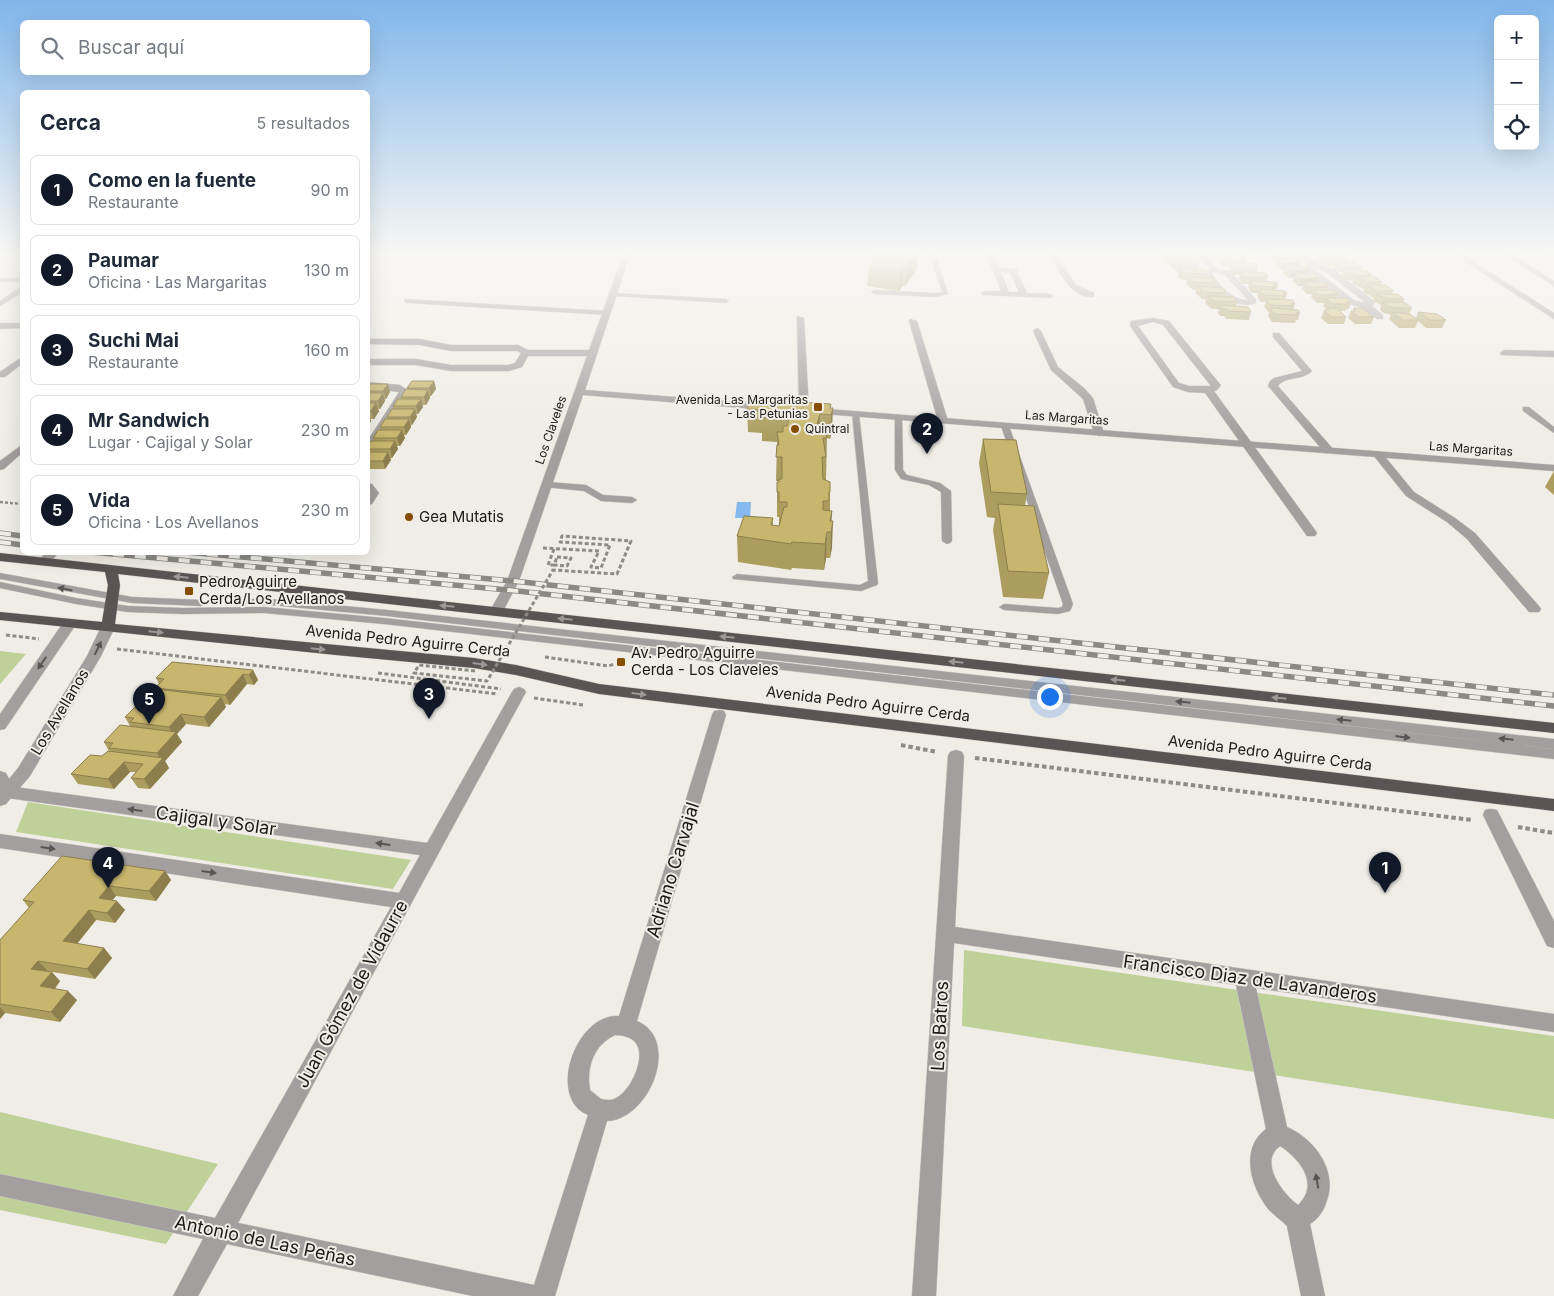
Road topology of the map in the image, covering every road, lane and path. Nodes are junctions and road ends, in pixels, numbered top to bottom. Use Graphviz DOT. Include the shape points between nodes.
graph roads {
  1 [pos="606,315"];
  2 [pos="800,318"];
  3 [pos="914,321"];
  4 [pos="0,326"];
  5 [pos="20,326"];
  6 [pos="1037,331"];
  7 [pos="1276,335"];
  8 [pos="370,342"];
  9 [pos="525,353"];
  10 [pos="593,353"];
  11 [pos="1504,354"];
  12 [pos="1554,354"];
  13 [pos="20,361"];
  14 [pos="370,362"];
  15 [pos="1,375"];
  16 [pos="19,375"];
  17 [pos="370,385"];
  18 [pos="0,386"];
  19 [pos="1208,390"];
  20 [pos="579,392"];
  21 [pos="774,408"];
  22 [pos="1526,409"];
  23 [pos="855,414"];
  24 [pos="898,417"];
  25 [pos="943,421"];
  26 [pos="1005,426"];
  27 [pos="1554,430"];
  28 [pos="1099,433"];
  29 [pos="370,444"];
  30 [pos="1245,444"];
  31 [pos="20,450"];
  32 [pos="1329,451"];
  33 [pos="1378,455"];
  34 [pos="0,467"];
  35 [pos="1554,468"];
  36 [pos="547,484"];
  37 [pos="632,500"];
  38 [pos="0,502"];
  39 [pos="20,504"];
  40 [pos="1311,533"];
  41 [pos="530,534"];
  42 [pos="947,541"];
  43 [pos="554,549"];
  44 [pos="0,557"];
  45 [pos="48,557"];
  46 [pos="110,569"];
  47 [pos="553,570"];
  48 [pos="0,576"];
  49 [pos="737,577"];
  50 [pos="0,585"];
  51 [pos="113,602"];
  52 [pos="1004,607"];
  53 [pos="1534,608"];
  54 [pos="496,612"];
  55 [pos="0,616"];
  56 [pos="70,622"];
  57 [pos="108,627"];
  58 [pos="0,634"];
  59 [pos="57,641"];
  60 [pos="99,646"];
  61 [pos="474,671"];
  62 [pos="518,694"];
  63 [pos="593,706"];
  64 [pos="719,715"];
  65 [pos="0,725"];
  66 [pos="1554,728"];
  67 [pos="1554,744"];
  68 [pos="900,745"];
  69 [pos="1554,754"];
  70 [pos="956,756"];
  71 [pos="1,790"];
  72 [pos="1554,805"];
  73 [pos="1493,819"];
  74 [pos="1554,833"];
  75 [pos="0,841"];
  76 [pos="431,850"];
  77 [pos="403,901"];
  78 [pos="945,934"];
  79 [pos="1554,940"];
  80 [pos="1244,978"];
  81 [pos="1554,1023"];
  82 [pos="626,1025"];
  83 [pos="600,1110"];
  84 [pos="1278,1134"];
  85 [pos="0,1185"];
  86 [pos="1297,1218"];
  87 [pos="220,1232"];
  88 [pos="185,1296"];
  89 [pos="531,1296"];
  90 [pos="543,1296"];
  91 [pos="924,1296"];
  92 [pos="1313,1296"];
  1 -- 10 [label="street, Los Claveles"];
  2 -- 23 [label="street, Las Margaritas" via="799,409"];
  3 -- 25 [label="street"];
  4 -- 5 [label="street"];
  6 -- 28 [label="street" via="1054,368 1088,398"];
  7 -- 32 [label="street" via="1307,371 1277,379 1273,386"];
  8 -- 9 [label="street" via="420,342 451,348 518,348"];
  9 -- 10 [label="street"];
  9 -- 14 [label="street" via="519,365 508,368"];
  10 -- 20 [label="street, Los Claveles"];
  11 -- 12 [label="street"];
  13 -- 15 [label="street"];
  15 -- 16 [label="street"];
  16 -- 18 [label="street"];
  17 -- 29 [label="street" via="404,390"];
  19 -- 19 [label="street" via="1216,385 1168,325 1153,320 1134,323 1176,385"];
  19 -- 30 [label="street"];
  20 -- 21 [label="street"];
  20 -- 36 [label="street, Los Claveles"];
  22 -- 27 [label="lane"];
  23 -- 24 [label="street, Las Margaritas"];
  23 -- 49 [label="lane" via="873,583 861,588"];
  24 -- 25 [label="street, Las Margaritas"];
  24 -- 42 [label="lane" via="899,470 904,477 932,483 946,491"];
  25 -- 26 [label="street, Las Margaritas"];
  26 -- 28 [label="street, Las Margaritas"];
  26 -- 52 [label="lane" via="1068,607 1058,612"];
  28 -- 30 [label="street, Las Margaritas"];
  30 -- 32 [label="street, Las Margaritas"];
  30 -- 40 [label="street"];
  31 -- 34 [label="street"];
  32 -- 33 [label="street, Las Margaritas"];
  33 -- 35 [label="street, Las Margaritas"];
  33 -- 53 [label="street" via="1410,494 1470,536"];
  36 -- 37 [label="lane" via="586,488 601,498"];
  36 -- 41 [label="street, Los Claveles"];
  38 -- 39 [label="path"];
  41 -- 43 [label="path" via="545,535 541,548"];
  41 -- 54 [label="street, Los Claveles" via="513,581"];
  43 -- 47 [label="path" via="548,565 558,566 567,566 571,558 557,557 555,563"];
  43 -- 47 [label="path" via="598,551 591,567 601,568 610,545 560,542 562,536 631,541 617,574"];
  44 -- 45 [label="highway"];
  45 -- 46 [label="highway"];
  46 -- 51 [label="highway"];
  54 -- 46 [label="highway, one-way"];
  47 -- 61 [label="path, bridge" via="487,681 414,672 419,665"];
  51 -- 48 [label="lane, one-way"];
  50 -- 51 [label="lane"];
  51 -- 57 [label="highway"];
  67 -- 51 [label="lane, one-way" via="345,609 270,602"];
  51 -- 69 [label="lane, one-way" via="183,611 271,611 384,621"];
  66 -- 54 [label="highway, one-way"];
  55 -- 56 [label="highway, Avenida Pedro Aguirre Cerda"];
  56 -- 57 [label="highway, Avenida Pedro Aguirre Cerda"];
  56 -- 59 [label="street"];
  57 -- 60 [label="street, Los Avellanos"];
  57 -- 72 [label="highway, Avenida Pedro Aguirre Cerda, one-way" via="460,661 599,689"];
  58 -- 59 [label="path"];
  59 -- 65 [label="street, one-way"];
  60 -- 62 [label="path"];
  71 -- 60 [label="street, Los Avellanos, one-way" via="24,772"];
  62 -- 63 [label="path"];
  62 -- 76 [label="street, Juan Gómez de Vidaurre"];
  64 -- 82 [label="street, Adriano Carvajal"];
  68 -- 70 [label="path"];
  70 -- 73 [label="path"];
  70 -- 78 [label="street, Los Batros"];
  76 -- 71 [label="street, Cajigal y Solar, one-way"];
  73 -- 74 [label="path"];
  73 -- 79 [label="street"];
  75 -- 77 [label="street, one-way"];
  76 -- 77 [label="street, Juan Gómez de Vidaurre"];
  77 -- 87 [label="street, Juan Gómez de Vidaurre"];
  78 -- 80 [label="street, Francisco Diaz de Lavanderos"];
  78 -- 91 [label="street, Los Batros"];
  80 -- 81 [label="street, Francisco Diaz de Lavanderos"];
  80 -- 84 [label="street"];
  82 -- 83 [label="street" via="614,1025 594,1037 578,1075 581,1095"];
  82 -- 83 [label="street" via="636,1029 648,1046 649,1056 640,1089 623,1107"];
  83 -- 90 [label="street"];
  84 -- 86 [label="street" via="1264,1144 1260,1166 1273,1196"];
  86 -- 84 [label="street, one-way" via="1314,1208 1319,1195 1318,1180 1304,1152"];
  85 -- 87 [label="street, Antonio de Las Peñas"];
  86 -- 92 [label="street"];
  87 -- 88 [label="street, Juan Gómez de Vidaurre"];
  87 -- 89 [label="street, Antonio de Las Peñas"];
}
